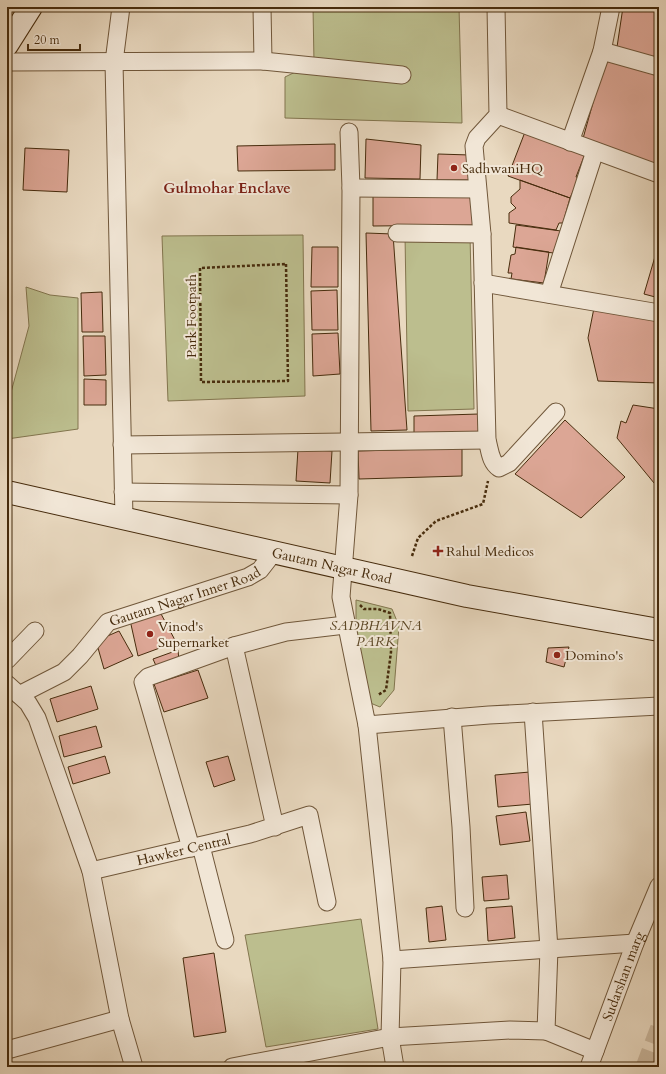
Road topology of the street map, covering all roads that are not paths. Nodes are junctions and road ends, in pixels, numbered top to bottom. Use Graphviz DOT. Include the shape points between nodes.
graph roads {
  1 [pos="31,7"];
  2 [pos="121,7"];
  3 [pos="262,7"];
  4 [pos="496,7"];
  5 [pos="611,7"];
  6 [pos="7,45"];
  7 [pos="602,50"];
  8 [pos="263,61"];
  9 [pos="7,62"];
  10 [pos="114,62"];
  11 [pos="659,68"];
  12 [pos="402,75"];
  13 [pos="498,115"];
  14 [pos="349,132"];
  15 [pos="570,142"];
  16 [pos="595,151"];
  17 [pos="659,174"];
  18 [pos="351,188"];
  19 [pos="477,189"];
  20 [pos="397,233"];
  21 [pos="482,234"];
  22 [pos="483,283"];
  23 [pos="549,294"];
  24 [pos="659,313"];
  25 [pos="556,412"];
  26 [pos="487,440"];
  27 [pos="349,442"];
  28 [pos="122,445"];
  29 [pos="7,492"];
  30 [pos="123,492"];
  31 [pos="350,496"];
  32 [pos="124,518"];
  33 [pos="274,552"];
  34 [pos="342,568"];
  35 [pos="345,625"];
  36 [pos="659,630"];
  37 [pos="35,631"];
  38 [pos="234,646"];
  39 [pos="7,660"];
  40 [pos="13,690"];
  41 [pos="659,706"];
  42 [pos="533,712"];
  43 [pos="452,717"];
  44 [pos="367,725"];
  45 [pos="276,827"];
  46 [pos="196,847"];
  47 [pos="91,871"];
  48 [pos="659,886"];
  49 [pos="327,902"];
  50 [pos="465,908"];
  51 [pos="224,940"];
  52 [pos="635,943"];
  53 [pos="549,949"];
  54 [pos="392,960"];
  55 [pos="120,1019"];
  56 [pos="546,1032"];
  57 [pos="390,1037"];
  58 [pos="7,1050"];
  59 [pos="595,1051"];
  60 [pos="134,1067"];
  61 [pos="232,1067"];
  62 [pos="395,1067"];
  63 [pos="589,1067"];
  1 -- 6 [label="street"];
  2 -- 10 [label="street"];
  3 -- 8 [label="street"];
  4 -- 13 [label="street"];
  5 -- 7 [label="street"];
  7 -- 11 [label="street"];
  7 -- 15 [label="street"];
  8 -- 10 [label="street"];
  8 -- 12 [label="street"];
  9 -- 10 [label="street"];
  10 -- 28 [label="street"];
  13 -- 15 [label="street"];
  13 -- 19 [label="street" via="477,138 474,146"];
  14 -- 18 [label="street"];
  15 -- 16 [label="street"];
  16 -- 17 [label="street"];
  16 -- 23 [label="street"];
  18 -- 19 [label="street"];
  18 -- 27 [label="street"];
  19 -- 21 [label="street"];
  20 -- 21 [label="street"];
  21 -- 22 [label="street"];
  22 -- 23 [label="street"];
  22 -- 26 [label="street"];
  23 -- 24 [label="street"];
  25 -- 26 [label="street" via="504,467 499,468 492,461"];
  26 -- 27 [label="street"];
  27 -- 28 [label="street"];
  27 -- 31 [label="street"];
  28 -- 30 [label="street"];
  29 -- 32 [label="street, Gautam Nagar Road"];
  30 -- 31 [label="street"];
  30 -- 32 [label="street"];
  31 -- 34 [label="street"];
  32 -- 33 [label="street, Gautam Nagar Road"];
  33 -- 34 [label="street, Gautam Nagar Road"];
  33 -- 40 [label="street, Gautam Nagar Inner Road" via="260,570 248,577 108,622 64,672"];
  34 -- 35 [label="street" via="341,597"];
  34 -- 36 [label="street, Gautam Nagar Road" via="467,596"];
  35 -- 38 [label="street" via="286,632"];
  35 -- 44 [label="street"];
  37 -- 39 [label="street"];
  38 -- 45 [label="street"];
  38 -- 46 [label="street" via="148,677 143,682"];
  40 -- 47 [label="street" via="28,704 37,718"];
  41 -- 42 [label="street"];
  42 -- 43 [label="street"];
  42 -- 53 [label="street"];
  43 -- 44 [label="street"];
  43 -- 50 [label="street"];
  44 -- 54 [label="street"];
  45 -- 46 [label="street, Hawker Central"];
  45 -- 49 [label="street, Hawker Central" via="309,815"];
  46 -- 47 [label="street, Hawker Central"];
  46 -- 51 [label="street"];
  47 -- 55 [label="street"];
  48 -- 52 [label="street, Sudarshan marg"];
  52 -- 53 [label="street"];
  52 -- 59 [label="street, Sudarshan marg"];
  53 -- 54 [label="street"];
  53 -- 56 [label="street"];
  54 -- 57 [label="street"];
  55 -- 58 [label="street"];
  55 -- 60 [label="street"];
  56 -- 57 [label="street" via="510,1030"];
  56 -- 59 [label="street"];
  57 -- 61 [label="street"];
  57 -- 62 [label="street"];
  59 -- 63 [label="street, Sudarshan marg"];
}
